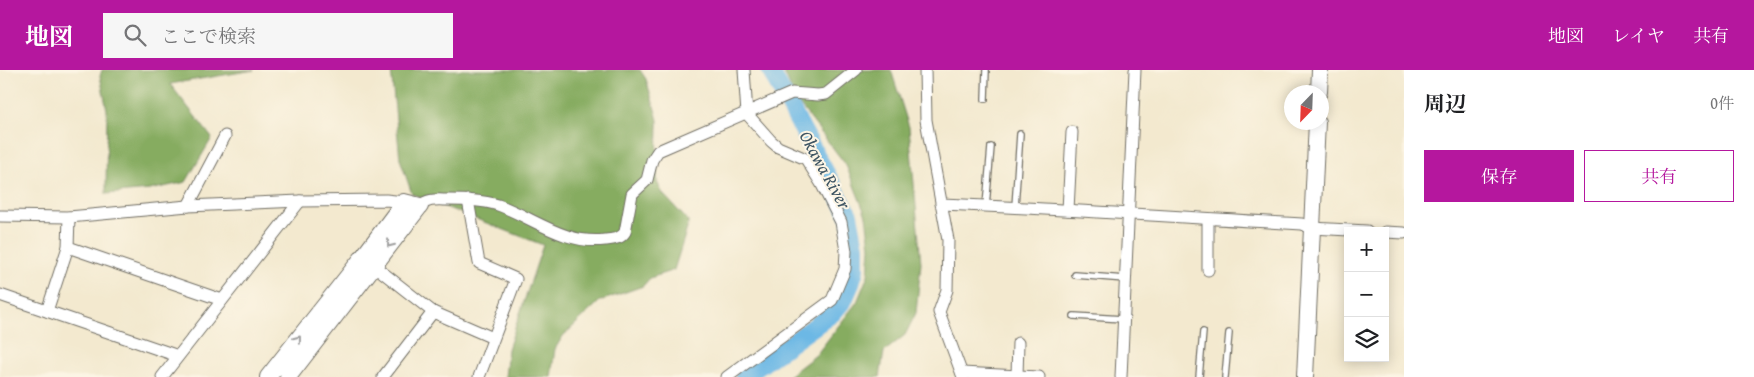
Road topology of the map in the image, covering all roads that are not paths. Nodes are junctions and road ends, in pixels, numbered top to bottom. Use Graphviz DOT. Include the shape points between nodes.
graph roads {
  1 [pos="744,70"];
  2 [pos="856,70"];
  3 [pos="925,70"];
  4 [pos="986,70"];
  5 [pos="1135,70"];
  6 [pos="1320,70"];
  7 [pos="1319,85"];
  8 [pos="985,100"];
  9 [pos="747,114"];
  10 [pos="1317,130"];
  11 [pos="1072,132"];
  12 [pos="1020,134"];
  13 [pos="225,136"];
  14 [pos="990,147"];
  15 [pos="468,200"];
  16 [pos="300,201"];
  17 [pos="404,202"];
  18 [pos="941,204"];
  19 [pos="188,206"];
  20 [pos="420,206"];
  21 [pos="986,206"];
  22 [pos="1015,207"];
  23 [pos="1068,210"];
  24 [pos="1128,215"];
  25 [pos="0,216"];
  26 [pos="69,217"];
  27 [pos="1208,219"];
  28 [pos="1312,228"];
  29 [pos="1344,230"];
  30 [pos="1389,232"];
  31 [pos="1404,233"];
  32 [pos="68,247"];
  33 [pos="368,261"];
  34 [pos="1208,270"];
  35 [pos="1075,275"];
  36 [pos="1125,279"];
  37 [pos="0,295"];
  38 [pos="222,300"];
  39 [pos="47,311"];
  40 [pos="433,312"];
  41 [pos="1074,316"];
  42 [pos="1123,319"];
  43 [pos="1203,332"];
  44 [pos="1229,333"];
  45 [pos="493,338"];
  46 [pos="1018,342"];
  47 [pos="178,356"];
  48 [pos="962,375"];
  49 [pos="1017,375"];
  50 [pos="162,377"];
  51 [pos="268,377"];
  52 [pos="288,377"];
  53 [pos="382,377"];
  54 [pos="479,377"];
  55 [pos="728,377"];
  56 [pos="1034,377"];
  57 [pos="1039,377"];
  58 [pos="1121,377"];
  59 [pos="1199,377"];
  60 [pos="1225,377"];
  61 [pos="1305,377"];
  1 -- 9 [label="street"];
  2 -- 9 [label="street" via="826,94 790,94"];
  3 -- 18 [label="street" via="926,120"];
  4 -- 8 [label="lane"];
  5 -- 24 [label="street"];
  6 -- 7 [label="street"];
  9 -- 15 [label="street" via="654,154 648,180 632,194 627,227 619,238 599,241 567,237 497,205"];
  9 -- 55 [label="street" via="778,147 806,159 841,222 846,251 845,270 832,300"];
  10 -- 28 [label="street"];
  11 -- 23 [label="street"];
  12 -- 22 [label="lane"];
  13 -- 19 [label="street"];
  14 -- 21 [label="lane"];
  15 -- 20 [label="street" via="425,201"];
  15 -- 45 [label="street" via="479,263 516,279"];
  16 -- 17 [label="street"];
  16 -- 19 [label="street"];
  16 -- 38 [label="street"];
  17 -- 20 [label="street"];
  17 -- 33 [label="street"];
  18 -- 21 [label="street"];
  18 -- 48 [label="street" via="948,240 947,290 939,312"];
  19 -- 26 [label="street"];
  20 -- 33 [label="street, one-way"];
  21 -- 22 [label="street"];
  22 -- 23 [label="street"];
  23 -- 24 [label="street"];
  24 -- 27 [label="street"];
  24 -- 36 [label="street"];
  25 -- 26 [label="street"];
  26 -- 32 [label="street"];
  27 -- 28 [label="street" via="1302,224"];
  27 -- 34 [label="street"];
  28 -- 29 [label="street"];
  28 -- 61 [label="street"];
  30 -- 31 [label="street"];
  32 -- 38 [label="street"];
  32 -- 39 [label="street"];
  33 -- 40 [label="street"];
  51 -- 33 [label="street, one-way"];
  33 -- 52 [label="street"];
  35 -- 36 [label="lane"];
  36 -- 42 [label="street"];
  37 -- 39 [label="street"];
  38 -- 47 [label="street"];
  39 -- 47 [label="street"];
  40 -- 45 [label="street"];
  40 -- 53 [label="street"];
  41 -- 42 [label="lane"];
  42 -- 58 [label="street"];
  43 -- 59 [label="lane"];
  44 -- 60 [label="lane"];
  45 -- 54 [label="street"];
  46 -- 49 [label="street"];
  47 -- 50 [label="street"];
  48 -- 49 [label="street"];
  49 -- 56 [label="street"];
  56 -- 57 [label="street"];
}
